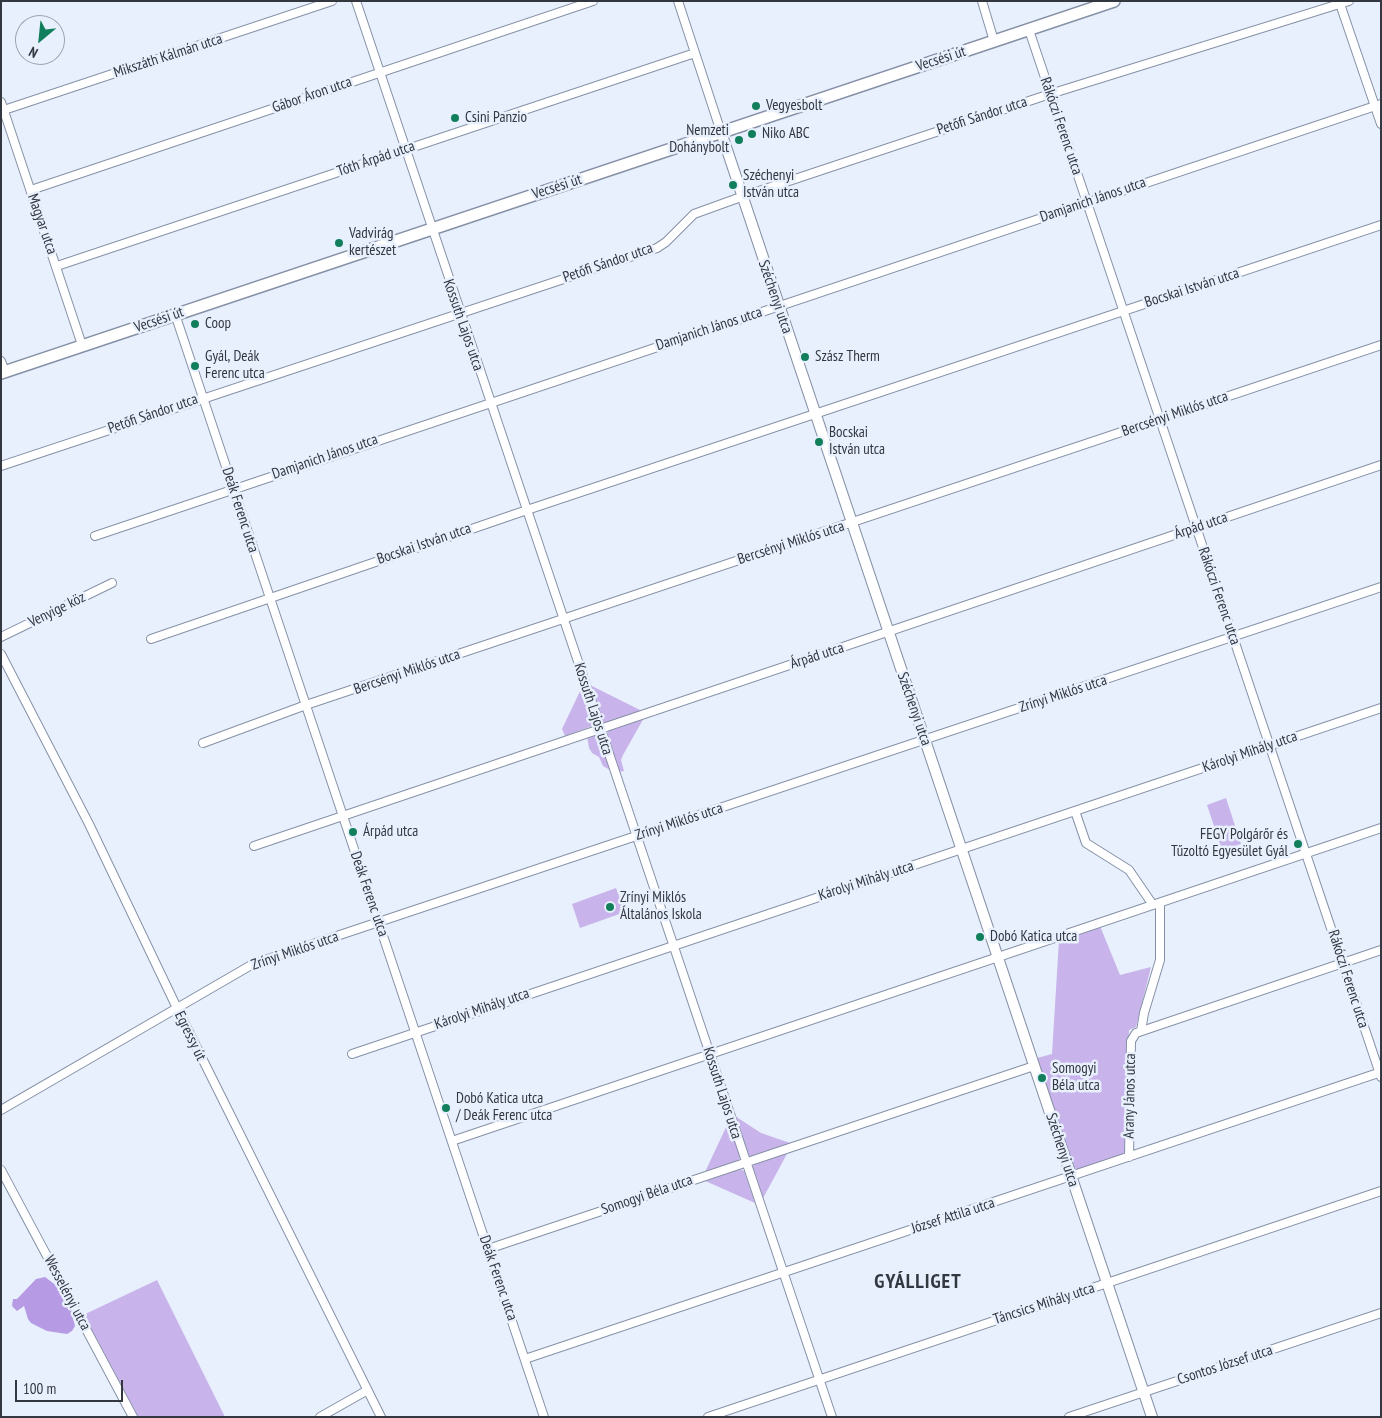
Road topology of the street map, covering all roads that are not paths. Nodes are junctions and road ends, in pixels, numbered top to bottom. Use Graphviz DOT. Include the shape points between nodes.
graph roads {
  1 [pos="332,1"];
  2 [pos="356,1"];
  3 [pos="593,1"];
  4 [pos="678,1"];
  5 [pos="982,1"];
  6 [pos="1114,1"];
  7 [pos="1349,1"];
  8 [pos="1339,3"];
  9 [pos="1029,30"];
  10 [pos="994,41"];
  11 [pos="695,53"];
  12 [pos="380,72"];
  13 [pos="1050,94"];
  14 [pos="1378,105"];
  15 [pos="3,106"];
  16 [pos="1381,124"];
  17 [pos="721,132"];
  18 [pos="406,149"];
  19 [pos="31,190"];
  20 [pos="741,197"];
  21 [pos="1087,202"];
  22 [pos="1381,225"];
  23 [pos="431,229"];
  24 [pos="57,266"];
  25 [pos="778,306"];
  26 [pos="1123,311"];
  27 [pos="459,313"];
  28 [pos="176,314"];
  29 [pos="82,345"];
  30 [pos="1381,345"];
  31 [pos="2,369"];
  32 [pos="202,398"];
  33 [pos="489,402"];
  34 [pos="815,415"];
  35 [pos="1160,420"];
  36 [pos="1381,465"];
  37 [pos="1,466"];
  38 [pos="233,488"];
  39 [pos="526,510"];
  40 [pos="851,523"];
  41 [pos="1196,528"];
  42 [pos="95,536"];
  43 [pos="112,583"];
  44 [pos="1381,587"];
  45 [pos="269,597"];
  46 [pos="563,619"];
  47 [pos="888,632"];
  48 [pos="1,637"];
  49 [pos="1233,637"];
  50 [pos="151,639"];
  51 [pos="1,654"];
  52 [pos="306,706"];
  53 [pos="1381,708"];
  54 [pos="600,728"];
  55 [pos="925,741"];
  56 [pos="202,743"];
  57 [pos="1270,746"];
  58 [pos="1075,811"];
  59 [pos="342,814"];
  60 [pos="1381,828"];
  61 [pos="635,836"];
  62 [pos="254,846"];
  63 [pos="962,849"];
  64 [pos="1306,853"];
  65 [pos="1157,904"];
  66 [pos="379,923"];
  67 [pos="673,945"];
  68 [pos="1381,950"];
  69 [pos="998,958"];
  70 [pos="1343,962"];
  71 [pos="176,1008"];
  72 [pos="1141,1031"];
  73 [pos="415,1032"];
  74 [pos="352,1054"];
  75 [pos="709,1054"];
  76 [pos="1034,1066"];
  77 [pos="1380,1074"];
  78 [pos="1,1110"];
  79 [pos="452,1141"];
  80 [pos="1129,1158"];
  81 [pos="745,1162"];
  82 [pos="1,1170"];
  83 [pos="1071,1177"];
  84 [pos="1381,1191"];
  85 [pos="488,1249"];
  86 [pos="783,1273"];
  87 [pos="1106,1284"];
  88 [pos="1381,1313"];
  89 [pos="525,1359"];
  90 [pos="819,1379"];
  91 [pos="366,1391"];
  92 [pos="1143,1392"];
  93 [pos="132,1417"];
  94 [pos="320,1417"];
  95 [pos="381,1417"];
  96 [pos="544,1417"];
  97 [pos="708,1417"];
  98 [pos="832,1417"];
  99 [pos="1069,1417"];
  100 [pos="1152,1417"];
  1 -- 15 [label="street, Mikszáth Kálmán utca"];
  2 -- 12 [label="street, Kossuth Lajos utca"];
  3 -- 12 [label="street, Gábor Áron utca"];
  4 -- 11 [label="street, Széchenyi utca"];
  5 -- 10 [label="street"];
  6 -- 9 [label="main road, Vecsési út"];
  7 -- 8 [label="street, Petőfi Sándor utca"];
  8 -- 13 [label="street, Petőfi Sándor utca"];
  8 -- 14 [label="street"];
  9 -- 10 [label="main road, Vecsési út"];
  9 -- 13 [label="street, Rákóczi Ferenc utca"];
  10 -- 17 [label="main road, Vecsési út"];
  11 -- 17 [label="street, Széchenyi utca"];
  11 -- 18 [label="street, Tóth Árpád utca"];
  12 -- 18 [label="street, Kossuth Lajos utca"];
  12 -- 19 [label="street, Gábor Áron utca"];
  13 -- 20 [label="street, Petőfi Sándor utca"];
  13 -- 21 [label="street, Rákóczi Ferenc utca"];
  14 -- 16 [label="street"];
  14 -- 21 [label="street, Damjanich János utca"];
  15 -- 19 [label="street, Magyar utca"];
  17 -- 20 [label="street, Széchenyi utca"];
  17 -- 23 [label="main road, Vecsési út"];
  18 -- 23 [label="street, Kossuth Lajos utca"];
  18 -- 24 [label="street, Tóth Árpád utca"];
  19 -- 24 [label="street, Magyar utca"];
  20 -- 25 [label="street, Széchenyi utca"];
  20 -- 27 [label="street, Petőfi Sándor utca" via="694,214 657,248"];
  21 -- 25 [label="street, Damjanich János utca"];
  21 -- 26 [label="street, Rákóczi Ferenc utca"];
  22 -- 26 [label="street, Bocskai István utca"];
  23 -- 27 [label="street, Kossuth Lajos utca"];
  23 -- 28 [label="main road, Vecsési út"];
  24 -- 29 [label="street, Magyar utca"];
  25 -- 33 [label="street, Damjanich János utca"];
  25 -- 34 [label="street, Széchenyi utca"];
  26 -- 34 [label="street, Bocskai István utca"];
  26 -- 35 [label="street, Rákóczi Ferenc utca"];
  27 -- 32 [label="street, Petőfi Sándor utca"];
  27 -- 33 [label="street, Kossuth Lajos utca"];
  28 -- 29 [label="main road, Vecsési út"];
  28 -- 32 [label="street, Deák Ferenc utca"];
  29 -- 31 [label="main road, Vecsési út"];
  30 -- 35 [label="street, Bercsényi Miklós utca"];
  32 -- 37 [label="street, Petőfi Sándor utca"];
  32 -- 38 [label="street, Deák Ferenc utca"];
  33 -- 38 [label="street, Damjanich János utca"];
  33 -- 39 [label="street, Kossuth Lajos utca"];
  34 -- 39 [label="street, Bocskai István utca"];
  34 -- 40 [label="street, Széchenyi utca"];
  35 -- 40 [label="street, Bercsényi Miklós utca"];
  35 -- 41 [label="street, Rákóczi Ferenc utca"];
  36 -- 41 [label="street, Árpád utca"];
  38 -- 42 [label="street, Damjanich János utca"];
  38 -- 45 [label="street, Deák Ferenc utca"];
  39 -- 45 [label="street, Bocskai István utca"];
  39 -- 46 [label="street, Kossuth Lajos utca"];
  40 -- 46 [label="street, Bercsényi Miklós utca"];
  40 -- 47 [label="street, Széchenyi utca"];
  41 -- 47 [label="street, Árpád utca"];
  41 -- 49 [label="street, Rákóczi Ferenc utca"];
  43 -- 48 [label="street, Venyige köz"];
  44 -- 49 [label="street, Zrínyi Miklós utca"];
  45 -- 50 [label="street, Bocskai István utca"];
  45 -- 52 [label="street, Deák Ferenc utca"];
  46 -- 52 [label="street, Bercsényi Miklós utca"];
  46 -- 54 [label="street, Kossuth Lajos utca"];
  47 -- 54 [label="street, Árpád utca"];
  47 -- 55 [label="street, Széchenyi utca"];
  49 -- 55 [label="street, Zrínyi Miklós utca"];
  49 -- 57 [label="street, Rákóczi Ferenc utca"];
  51 -- 71 [label="street, Egressy út" via="89,824"];
  52 -- 56 [label="street, Bercsényi Miklós utca"];
  52 -- 59 [label="street, Deák Ferenc utca"];
  53 -- 57 [label="street, Károlyi Mihály utca"];
  54 -- 59 [label="street, Árpád utca"];
  54 -- 61 [label="street, Kossuth Lajos utca"];
  55 -- 61 [label="street, Zrínyi Miklós utca"];
  55 -- 63 [label="street, Széchenyi utca"];
  57 -- 58 [label="street, Károlyi Mihály utca"];
  57 -- 64 [label="street, Rákóczi Ferenc utca"];
  58 -- 63 [label="street, Károlyi Mihály utca"];
  58 -- 65 [label="street" via="1086,843 1129,870"];
  59 -- 62 [label="street, Árpád utca"];
  59 -- 66 [label="street, Deák Ferenc utca"];
  60 -- 64 [label="street"];
  61 -- 66 [label="street, Zrínyi Miklós utca"];
  61 -- 67 [label="street, Kossuth Lajos utca"];
  63 -- 67 [label="street, Károlyi Mihály utca"];
  63 -- 69 [label="street, Széchenyi utca"];
  64 -- 65 [label="street"];
  64 -- 70 [label="street, Rákóczi Ferenc utca"];
  65 -- 69 [label="street"];
  65 -- 72 [label="street" via="1160,960"];
  66 -- 71 [label="street, Zrínyi Miklós utca" via="253,964"];
  66 -- 73 [label="street, Deák Ferenc utca"];
  67 -- 73 [label="street, Károlyi Mihály utca"];
  67 -- 75 [label="street, Kossuth Lajos utca"];
  68 -- 70 [label="street"];
  69 -- 75 [label="street"];
  69 -- 76 [label="street, Széchenyi utca"];
  70 -- 72 [label="street"];
  70 -- 77 [label="street, Rákóczi Ferenc utca"];
  71 -- 78 [label="street, Zrínyi Miklós utca"];
  71 -- 91 [label="street, Egressy út"];
  72 -- 80 [label="street, Arany János utca" via="1133,1036"];
  73 -- 74 [label="street, Károlyi Mihály utca"];
  73 -- 79 [label="street, Deák Ferenc utca"];
  75 -- 79 [label="street"];
  75 -- 81 [label="street, Kossuth Lajos utca"];
  76 -- 81 [label="street, Somogyi Béla utca"];
  76 -- 83 [label="street, Széchenyi utca"];
  77 -- 80 [label="street, József Attila utca"];
  79 -- 85 [label="street, Deák Ferenc utca"];
  80 -- 83 [label="street, József Attila utca"];
  81 -- 85 [label="street, Somogyi Béla utca"];
  81 -- 86 [label="street, Kossuth Lajos utca"];
  82 -- 93 [label="street, Wesselényi utca"];
  83 -- 86 [label="street, József Attila utca"];
  83 -- 87 [label="street, Széchenyi utca"];
  84 -- 87 [label="street, Táncsics Mihály utca"];
  85 -- 89 [label="street, Deák Ferenc utca"];
  86 -- 89 [label="street, József Attila utca"];
  86 -- 90 [label="street, Kossuth Lajos utca"];
  87 -- 90 [label="street, Táncsics Mihály utca"];
  87 -- 92 [label="street, Széchenyi utca"];
  88 -- 92 [label="street, Csontos József utca"];
  89 -- 96 [label="street, Deák Ferenc utca"];
  90 -- 97 [label="street, Táncsics Mihály utca"];
  90 -- 98 [label="street, Kossuth Lajos utca"];
  91 -- 94 [label="street"];
  91 -- 95 [label="street, Egressy út"];
  92 -- 99 [label="street, Csontos József utca"];
  92 -- 100 [label="street, Széchenyi utca"];
}
